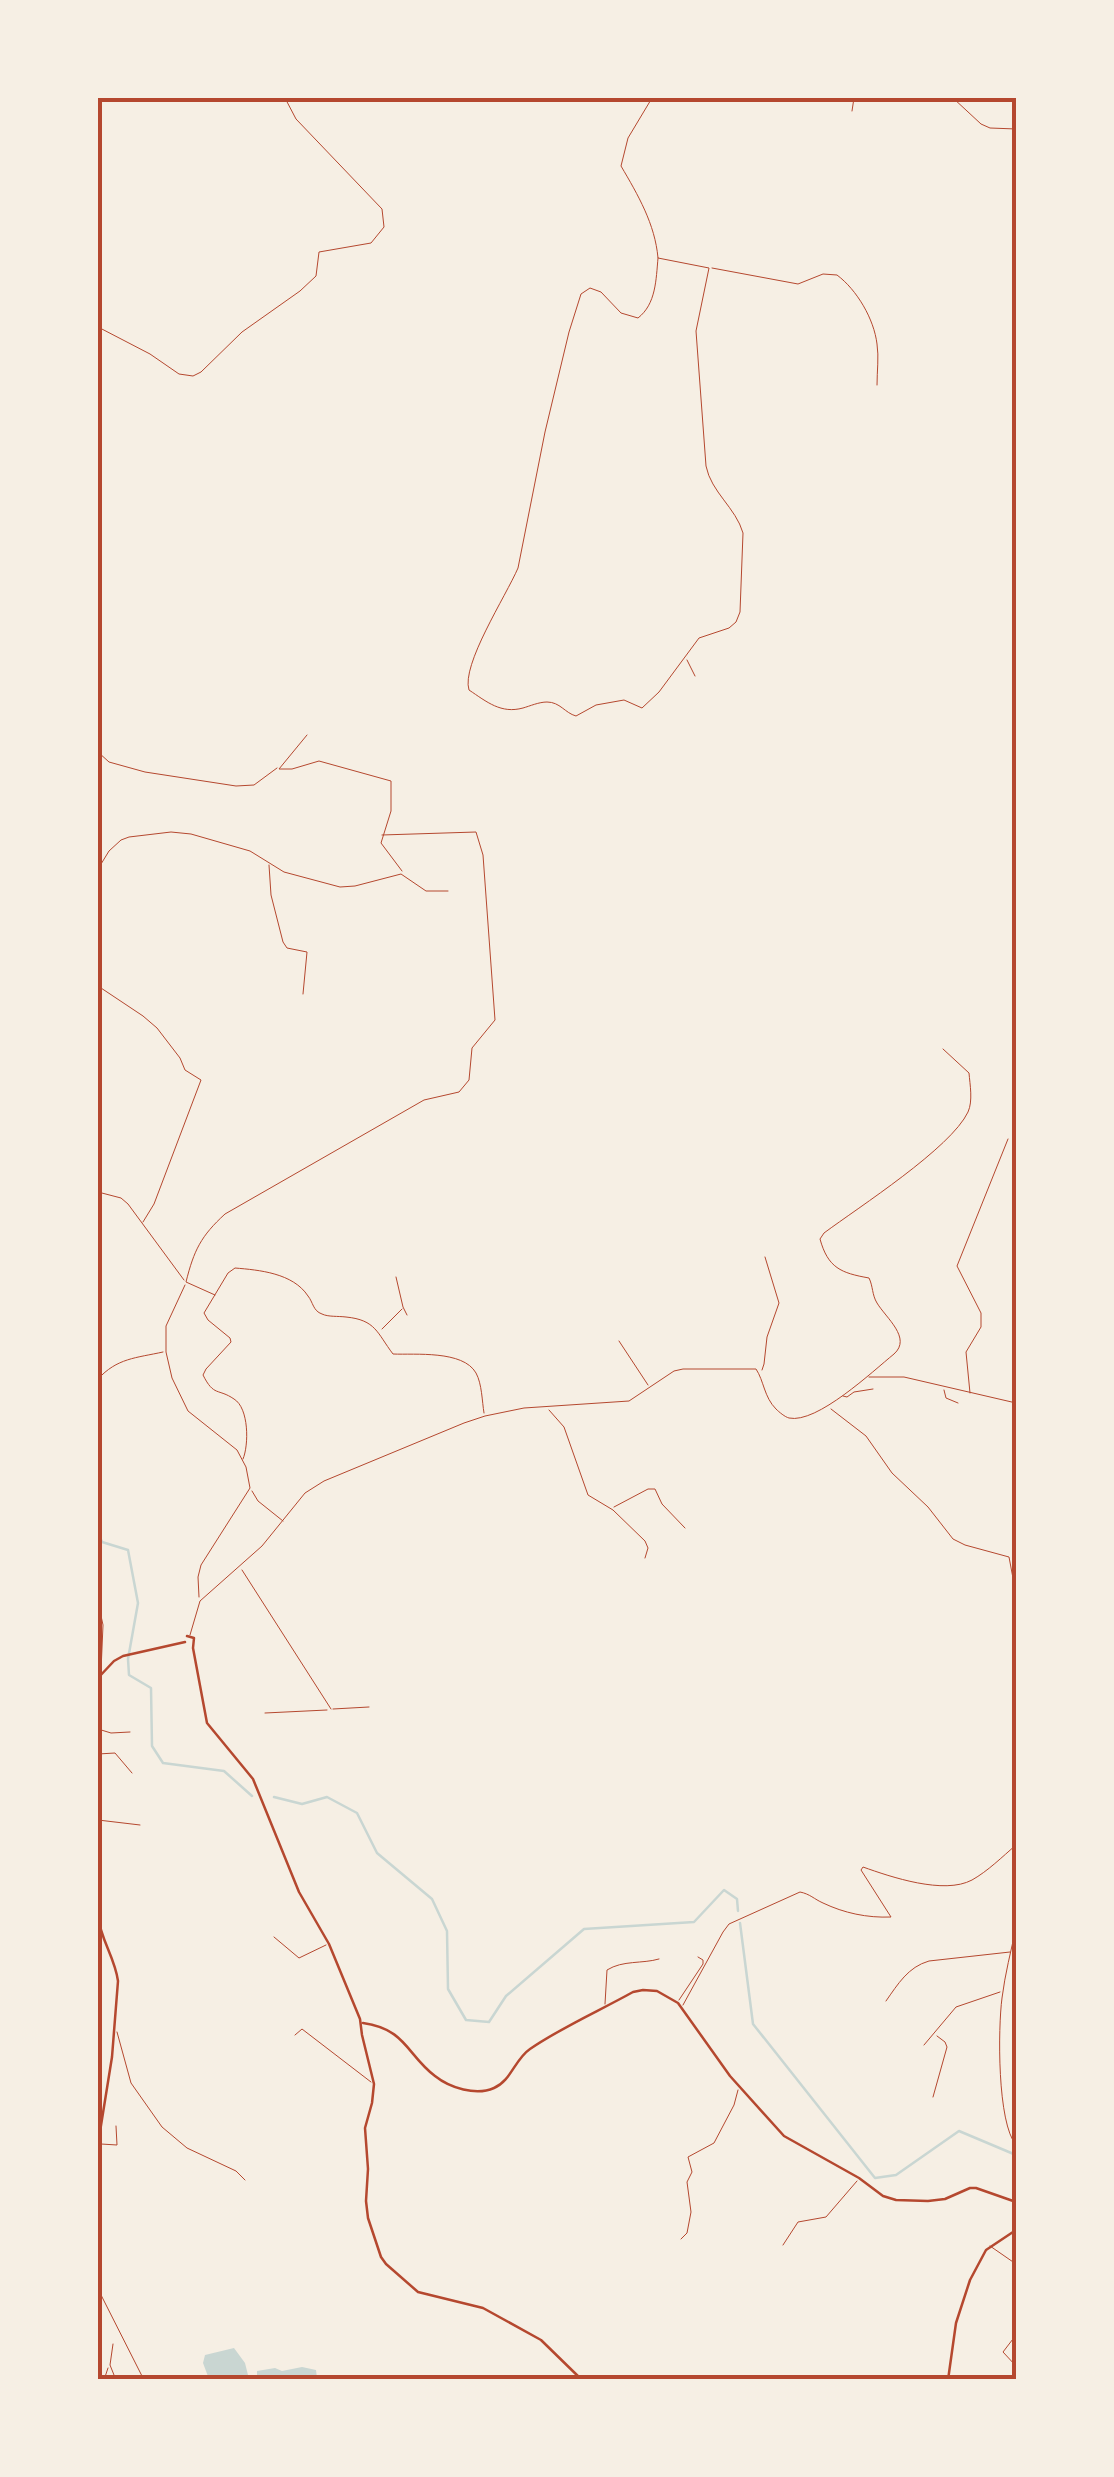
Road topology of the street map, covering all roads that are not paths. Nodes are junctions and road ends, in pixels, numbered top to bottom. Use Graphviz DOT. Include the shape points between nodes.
graph roads {
  1 [pos="285,98"];
  2 [pos="652,98"];
  3 [pos="854,98"];
  4 [pos="953,98"];
  5 [pos="852,111"];
  6 [pos="1016,129"];
  7 [pos="658,258"];
  8 [pos="709,268"];
  9 [pos="98,327"];
  10 [pos="877,385"];
  11 [pos="685,658"];
  12 [pos="696,676"];
  13 [pos="307,736"];
  14 [pos="98,752"];
  15 [pos="279,768"];
  16 [pos="382,835"];
  17 [pos="269,862"];
  18 [pos="98,869"];
  19 [pos="402,874"];
  20 [pos="448,891"];
  21 [pos="98,986"];
  22 [pos="303,994"];
  23 [pos="943,1049"];
  24 [pos="1008,1138"];
  25 [pos="98,1192"];
  26 [pos="143,1222"];
  27 [pos="765,1257"];
  28 [pos="396,1277"];
  29 [pos="186,1282"];
  30 [pos="215,1295"];
  31 [pos="403,1308"];
  32 [pos="408,1314"];
  33 [pos="380,1332"];
  34 [pos="619,1341"];
  35 [pos="166,1352"];
  36 [pos="759,1372"];
  37 [pos="98,1378"];
  38 [pos="866,1378"];
  39 [pos="944,1387"];
  40 [pos="650,1388"];
  41 [pos="872,1389"];
  42 [pos="970,1393"];
  43 [pos="843,1396"];
  44 [pos="958,1403"];
  45 [pos="1016,1404"];
  46 [pos="546,1407"];
  47 [pos="829,1407"];
  48 [pos="484,1416"];
  49 [pos="243,1459"];
  50 [pos="250,1488"];
  51 [pos="611,1509"];
  52 [pos="282,1521"];
  53 [pos="685,1528"];
  54 [pos="645,1558"];
  55 [pos="240,1568"];
  56 [pos="1016,1594"];
  57 [pos="200,1600"];
  58 [pos="98,1602"];
  59 [pos="190,1635"];
  60 [pos="185,1642"];
  61 [pos="192,1644"];
  62 [pos="99,1676"];
  63 [pos="369,1707"];
  64 [pos="331,1709"];
  65 [pos="265,1713"];
  66 [pos="98,1729"];
  67 [pos="130,1732"];
  68 [pos="98,1754"];
  69 [pos="132,1773"];
  70 [pos="98,1820"];
  71 [pos="140,1825"];
  72 [pos="1016,1845"];
  73 [pos="98,1918"];
  74 [pos="1016,1928"];
  75 [pos="274,1937"];
  76 [pos="329,1944"];
  77 [pos="1011,1952"];
  78 [pos="698,1956"];
  79 [pos="659,1959"];
  80 [pos="1003,1992"];
  81 [pos="886,2000"];
  82 [pos="679,2005"];
  83 [pos="605,2007"];
  84 [pos="361,2023"];
  85 [pos="115,2030"];
  86 [pos="934,2034"];
  87 [pos="295,2035"];
  88 [pos="924,2045"];
  89 [pos="374,2084"];
  90 [pos="739,2086"];
  91 [pos="932,2097"];
  92 [pos="116,2126"];
  93 [pos="98,2144"];
  94 [pos="1016,2145"];
  95 [pos="859,2178"];
  96 [pos="245,2180"];
  97 [pos="1016,2202"];
  98 [pos="1016,2230"];
  99 [pos="680,2240"];
  100 [pos="782,2246"];
  101 [pos="990,2246"];
  102 [pos="1016,2264"];
  103 [pos="98,2288"];
  104 [pos="1016,2335"];
  105 [pos="113,2344"];
  106 [pos="110,2365"];
  107 [pos="1016,2366"];
  108 [pos="104,2380"];
  109 [pos="116,2380"];
  110 [pos="142,2380"];
  111 [pos="582,2380"];
  112 [pos="948,2380"];
  1 -- 9 [label="street" via="296,119 382,210 384,228 371,243 319,252 316,276 193,376"];
  2 -- 7 [label="street" via="628,138 621,166 642,200"];
  3 -- 5 [label="street"];
  4 -- 6 [label="street" via="982,124"];
  7 -- 8 [label="street"];
  7 -- 11 [label="street" via="649,309 638,318 621,314 601,292 590,288 581,294 518,568 467,686 506,710 548,702 576,716 624,700 640,708"];
  8 -- 10 [label="street" via="798,284 824,274 843,279 874,331"];
  8 -- 11 [label="street" via="696,331 706,466 744,533 740,612 733,626 700,638"];
  11 -- 12 [label="street"];
  13 -- 15 [label="street"];
  14 -- 15 [label="street" via="145,772 236,786 254,785"];
  15 -- 16 [label="street" via="319,761 389,780 391,811"];
  16 -- 19 [label="street" via="382,846"];
  16 -- 29 [label="street" via="476,832 496,1020 472,1048 463,1090 424,1100 225,1214 198,1244"];
  17 -- 18 [label="street" via="171,832 121,840"];
  17 -- 19 [label="street" via="348,888"];
  17 -- 22 [label="street" via="283,942 307,952"];
  19 -- 20 [label="street" via="426,891"];
  21 -- 26 [label="street" via="157,1028 185,1070 201,1081"];
  23 -- 38 [label="street" via="969,1073 970,1110 934,1150 820,1239 836,1268 869,1278 901,1342"];
  24 -- 42 [label="street" via="957,1266 982,1320 966,1352"];
  25 -- 26 [label="street" via="121,1198"];
  26 -- 29 [label="street"];
  27 -- 36 [label="street" via="779,1303"];
  28 -- 31 [label="street"];
  29 -- 30 [label="street"];
  29 -- 35 [label="street" via="167,1322"];
  30 -- 33 [label="street" via="232,1269 269,1272 302,1290 320,1314 359,1319"];
  30 -- 49 [label="street" via="204,1316 231,1342 204,1375 215,1391 239,1403 247,1432"];
  31 -- 32 [label="street"];
  31 -- 33 [label="street"];
  33 -- 48 [label="street" via="393,1354 440,1355 472,1368"];
  34 -- 40 [label="street"];
  35 -- 37 [label="street" via="109,1366"];
  35 -- 49 [label="street" via="188,1411"];
  36 -- 40 [label="street" via="679,1370"];
  36 -- 47 [label="street" via="766,1396 787,1418"];
  38 -- 39 [label="street" via="904,1377"];
  38 -- 43 [label="street"];
  39 -- 42 [label="street"];
  39 -- 44 [label="street" via="946,1398"];
  40 -- 46 [label="street" via="622,1402"];
  41 -- 43 [label="street"];
  42 -- 45 [label="street"];
  43 -- 47 [label="street"];
  46 -- 48 [label="street"];
  46 -- 51 [label="street" via="564,1427 588,1496"];
  47 -- 56 [label="street" via="866,1436 953,1540 1009,1557"];
  48 -- 52 [label="street" via="320,1482"];
  49 -- 50 [label="street"];
  50 -- 52 [label="street"];
  50 -- 57 [label="street" via="200,1565"];
  51 -- 53 [label="street" via="655,1489"];
  51 -- 54 [label="street" via="645,1541"];
  52 -- 55 [label="street"];
  55 -- 57 [label="street"];
  55 -- 64 [label="street"];
  57 -- 59 [label="street"];
  58 -- 62 [label="street"];
  59 -- 60 [label="street"];
  59 -- 61 [label="street"];
  60 -- 61 [label="street"];
  60 -- 62 [label="street" via="123,1656"];
  61 -- 76 [label="street" via="207,1723 253,1779 299,1892"];
  63 -- 64 [label="street"];
  64 -- 65 [label="street"];
  66 -- 67 [label="street"];
  68 -- 69 [label="street" via="115,1753"];
  70 -- 71 [label="street"];
  72 -- 82 [label="street" via="957,1886 863,1867 891,1917 855,1915 800,1892 734,1920"];
  73 -- 85 [label="street" via="117,1970"];
  74 -- 77 [label="street"];
  75 -- 76 [label="street" via="299,1958"];
  76 -- 84 [label="street"];
  77 -- 80 [label="street"];
  77 -- 81 [label="street" via="918,1964"];
  78 -- 82 [label="street" via="703,1964"];
  79 -- 83 [label="street" via="607,1970"];
  80 -- 86 [label="street" via="956,2007"];
  80 -- 94 [label="street" via="1003,2103"];
  82 -- 83 [label="street" via="657,1990 643,1990"];
  82 -- 90 [label="street"];
  83 -- 84 [label="street" via="529,2049 503,2082 484,2090 444,2082 403,2040"];
  84 -- 89 [label="street"];
  85 -- 93 [label="street"];
  85 -- 96 [label="street" via="130,2083 162,2126"];
  86 -- 88 [label="street"];
  86 -- 91 [label="street" via="947,2047"];
  87 -- 89 [label="street" via="302,2029"];
  89 -- 111 [label="street" via="365,2128 366,2201 384,2262 418,2292 483,2308 542,2340"];
  90 -- 95 [label="street" via="784,2136"];
  90 -- 99 [label="street" via="714,2143 688,2157 690,2212"];
  92 -- 93 [label="street" via="116,2145"];
  95 -- 97 [label="street" via="896,2200 937,2200 976,2188"];
  95 -- 100 [label="street" via="826,2216 798,2222"];
  98 -- 101 [label="street"];
  101 -- 102 [label="street"];
  101 -- 112 [label="street" via="960,2309"];
  103 -- 110 [label="street"];
  104 -- 107 [label="street" via="1003,2352"];
  105 -- 106 [label="street"];
  106 -- 108 [label="street"];
  106 -- 109 [label="street"];
}
